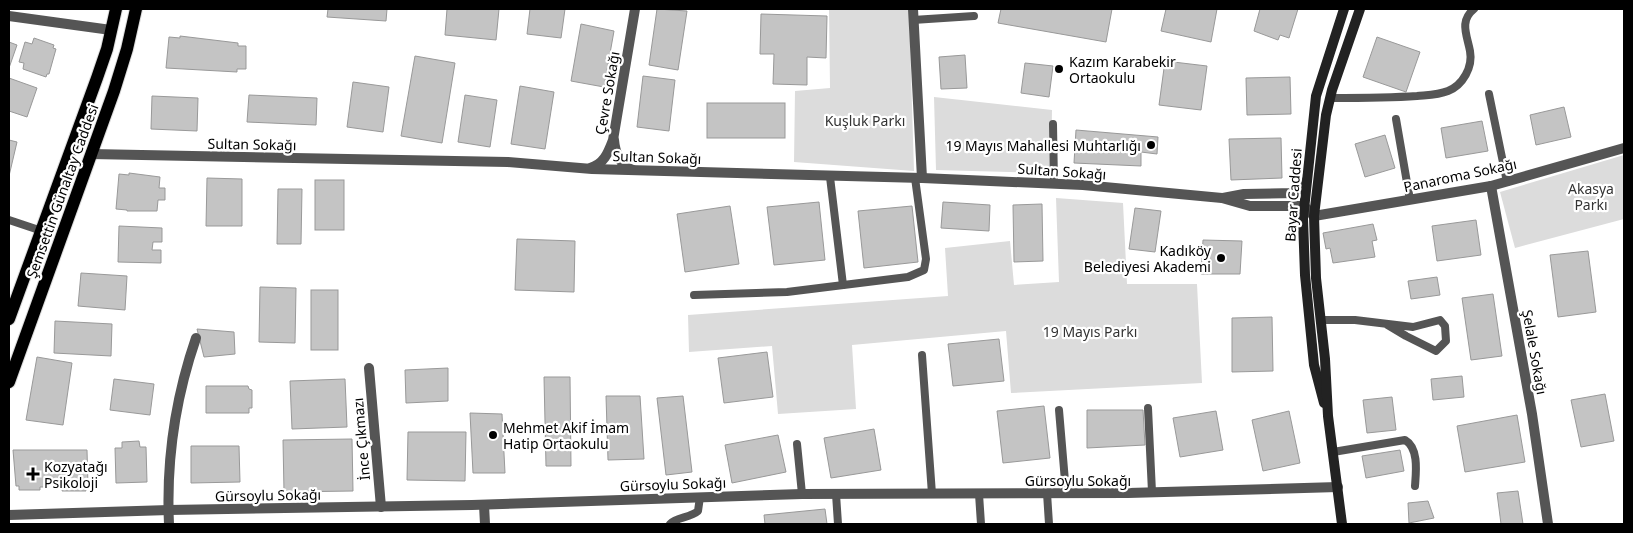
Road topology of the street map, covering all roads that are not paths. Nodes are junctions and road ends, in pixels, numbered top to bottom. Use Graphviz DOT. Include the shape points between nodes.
graph roads {
  1 [pos="116,9"];
  2 [pos="136,9"];
  3 [pos="635,9"];
  4 [pos="913,9"];
  5 [pos="1344,9"];
  6 [pos="1360,9"];
  7 [pos="1474,9"];
  8 [pos="9,16"];
  9 [pos="974,16"];
  10 [pos="913,20"];
  11 [pos="111,30"];
  12 [pos="1489,94"];
  13 [pos="1330,98"];
  14 [pos="1396,118"];
  15 [pos="1053,124"];
  16 [pos="614,136"];
  17 [pos="1624,148"];
  18 [pos="91,154"];
  19 [pos="586,169"];
  20 [pos="633,170"];
  21 [pos="830,177"];
  22 [pos="919,178"];
  23 [pos="1307,180"];
  24 [pos="1507,182"];
  25 [pos="1054,184"];
  26 [pos="1492,186"];
  27 [pos="1222,198"];
  28 [pos="1410,200"];
  29 [pos="1304,206"];
  30 [pos="1314,216"];
  31 [pos="9,220"];
  32 [pos="42,231"];
  33 [pos="843,285"];
  34 [pos="694,295"];
  35 [pos="9,319"];
  36 [pos="1321,320"];
  37 [pos="1386,324"];
  38 [pos="196,338"];
  39 [pos="922,355"];
  40 [pos="369,368"];
  41 [pos="9,382"];
  42 [pos="1148,408"];
  43 [pos="1059,410"];
  44 [pos="1328,416"];
  45 [pos="796,444"];
  46 [pos="1333,452"];
  47 [pos="1415,486"];
  48 [pos="1338,487"];
  49 [pos="1152,492"];
  50 [pos="1066,493"];
  51 [pos="802,494"];
  52 [pos="836,494"];
  53 [pos="932,494"];
  54 [pos="979,494"];
  55 [pos="1047,494"];
  56 [pos="700,497"];
  57 [pos="484,505"];
  58 [pos="381,507"];
  59 [pos="169,510"];
  60 [pos="9,515"];
  61 [pos="169,524"];
  62 [pos="484,524"];
  63 [pos="670,524"];
  64 [pos="838,524"];
  65 [pos="981,524"];
  66 [pos="1048,524"];
  67 [pos="1342,524"];
  68 [pos="1548,524"];
  1 -- 11 [label="main road, Şemsettin Günaltay Caddesi"];
  2 -- 18 [label="main road, Şemsettin Günaltay Caddesi" via="119,76"];
  3 -- 16 [label="street, Çevre Sokağı"];
  4 -- 10 [label="street"];
  5 -- 23 [label="main road, Bayar Caddesi" via="1316,96"];
  6 -- 13 [label="main road, Bayar Caddesi"];
  7 -- 13 [label="lane" via="1466,18 1464,27 1470,54 1469,67 1449,91 1393,98"];
  8 -- 11 [label="street"];
  9 -- 10 [label="lane"];
  10 -- 22 [label="street"];
  11 -- 32 [label="main road, Şemsettin Günaltay Caddesi"];
  12 -- 24 [label="lane"];
  13 -- 30 [label="main road, Bayar Caddesi" via="1323,129"];
  14 -- 28 [label="lane"];
  15 -- 25 [label="lane"];
  16 -- 19 [label="street, Çevre Sokağı" via="603,161"];
  16 -- 20 [label="street" via="618,156 625,166"];
  17 -- 24 [label="street, Panaroma Sokağı"];
  18 -- 19 [label="street, Sultan Sokağı" via="514,162"];
  18 -- 41 [label="main road, Şemsettin Günaltay Caddesi"];
  19 -- 20 [label="street, Sultan Sokağı"];
  20 -- 21 [label="street, Sultan Sokağı"];
  21 -- 22 [label="street, Sultan Sokağı"];
  21 -- 33 [label="lane"];
  22 -- 25 [label="street, Sultan Sokağı"];
  22 -- 33 [label="lane" via="926,260 924,270 908,277"];
  23 -- 27 [label="street, Sultan Sokağı" via="1295,193"];
  23 -- 29 [label="main road, Bayar Caddesi"];
  24 -- 26 [label="street, Panaroma Sokağı"];
  25 -- 27 [label="street, Sultan Sokağı"];
  26 -- 28 [label="street, Panaroma Sokağı"];
  26 -- 68 [label="street, Şelale Sokağı"];
  27 -- 29 [label="street, Sultan Sokağı" via="1250,206"];
  28 -- 30 [label="street, Panaroma Sokağı"];
  29 -- 30 [label="street"];
  29 -- 44 [label="main road, Bayar Caddesi" via="1304,261 1314,365"];
  30 -- 36 [label="main road, Bayar Caddesi"];
  31 -- 32 [label="lane"];
  32 -- 35 [label="main road, Şemsettin Günaltay Caddesi"];
  33 -- 34 [label="lane" via="787,292"];
  36 -- 37 [label="lane"];
  36 -- 44 [label="main road, Bayar Caddesi"];
  37 -- 37 [label="lane" via="1436,351 1446,341 1445,326 1440,320 1413,327"];
  38 -- 59 [label="street" via="182,381 172,433"];
  39 -- 53 [label="lane"];
  40 -- 58 [label="street, İnce Çıkmazı"];
  42 -- 49 [label="lane"];
  43 -- 50 [label="lane"];
  44 -- 46 [label="main road, Bayar Caddesi"];
  45 -- 51 [label="lane"];
  46 -- 47 [label="lane" via="1405,440 1415,455"];
  46 -- 48 [label="main road, Bayar Caddesi"];
  48 -- 49 [label="street, Gürsoylu Sokağı"];
  48 -- 67 [label="main road, Bayar Caddesi"];
  49 -- 50 [label="street, Gürsoylu Sokağı"];
  50 -- 55 [label="street, Gürsoylu Sokağı"];
  51 -- 52 [label="street, Gürsoylu Sokağı"];
  51 -- 56 [label="street, Gürsoylu Sokağı"];
  52 -- 53 [label="street, Gürsoylu Sokağı"];
  52 -- 64 [label="lane"];
  53 -- 54 [label="street, Gürsoylu Sokağı"];
  54 -- 55 [label="street, Gürsoylu Sokağı"];
  54 -- 65 [label="lane"];
  55 -- 66 [label="lane"];
  56 -- 57 [label="street, Gürsoylu Sokağı"];
  56 -- 63 [label="lane" via="698,511"];
  57 -- 58 [label="street, Gürsoylu Sokağı"];
  57 -- 62 [label="street"];
  58 -- 59 [label="street, Gürsoylu Sokağı"];
  59 -- 60 [label="street, Gürsoylu Sokağı"];
  59 -- 61 [label="street"];
}
